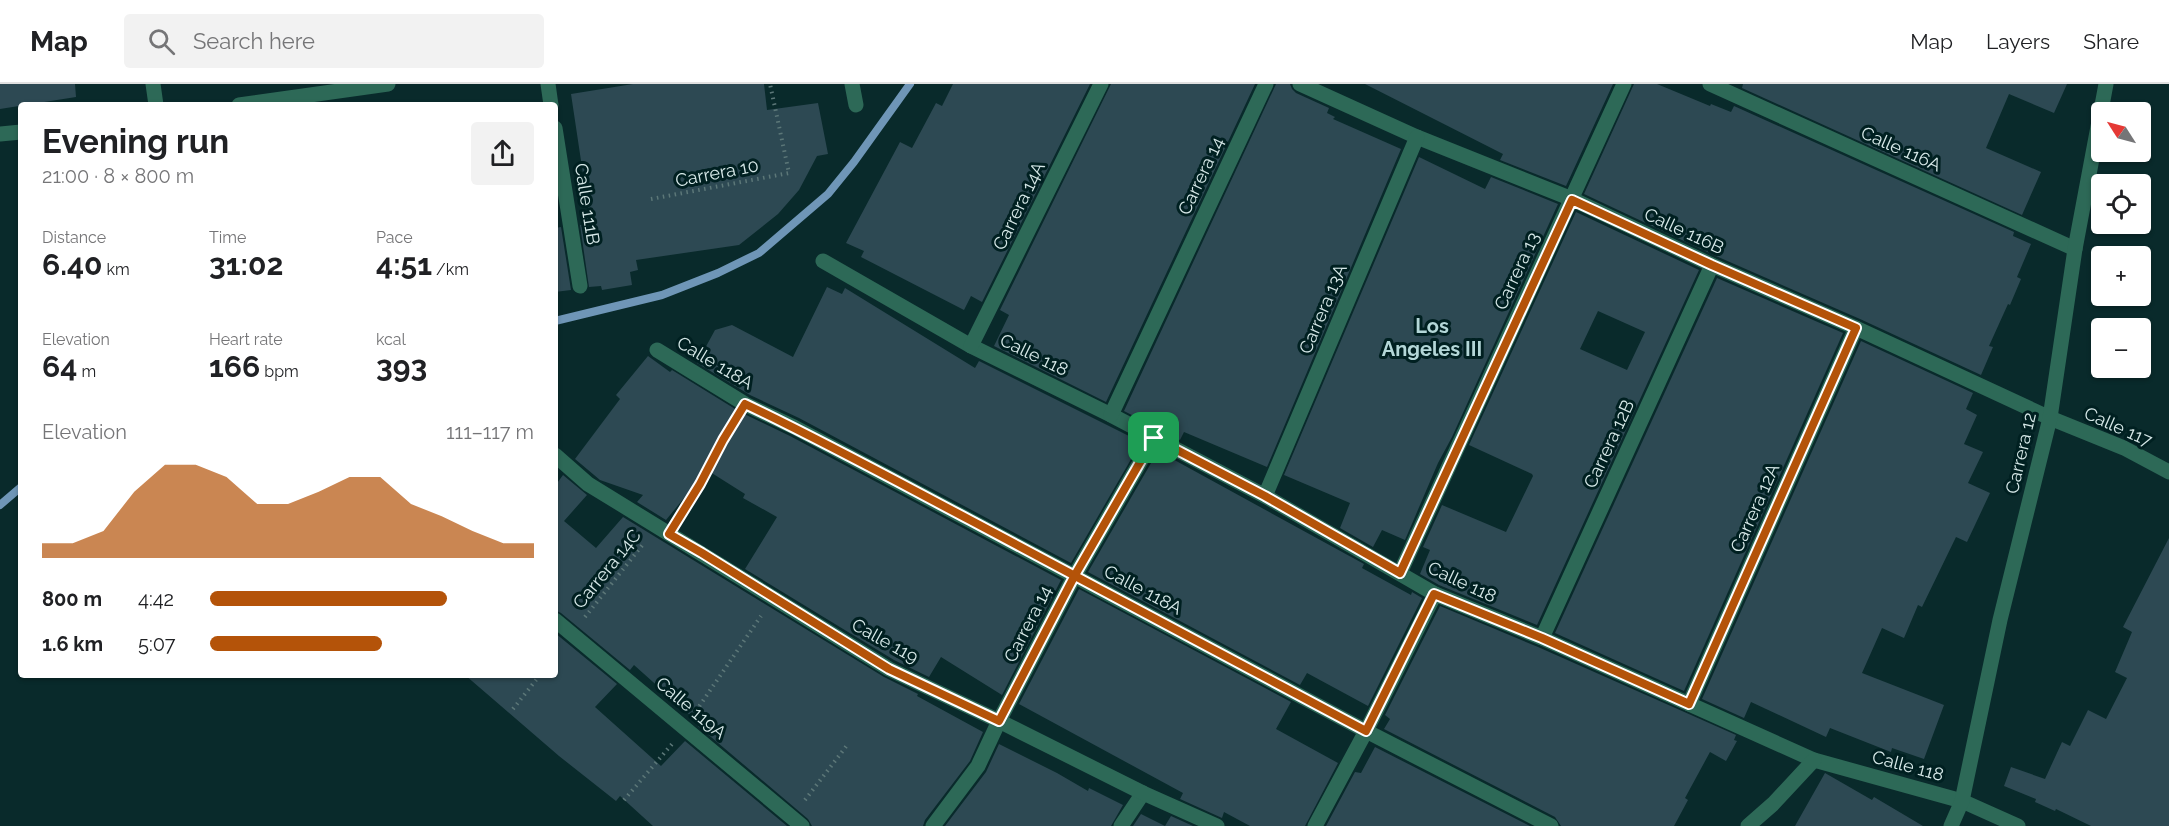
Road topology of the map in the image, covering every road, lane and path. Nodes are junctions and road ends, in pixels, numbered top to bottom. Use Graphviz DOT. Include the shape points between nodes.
graph roads {
  1 [pos="153,84"];
  2 [pos="388,84"];
  3 [pos="548,84"];
  4 [pos="770,84"];
  5 [pos="852,84"];
  6 [pos="1101,84"];
  7 [pos="1266,84"];
  8 [pos="1300,84"];
  9 [pos="1624,84"];
  10 [pos="1710,84"];
  11 [pos="2104,85"];
  12 [pos="156,102"];
  13 [pos="260,102"];
  14 [pos="551,102"];
  15 [pos="856,105"];
  16 [pos="18,132"];
  17 [pos="0,134"];
  18 [pos="1417,137"];
  19 [pos="558,147"];
  20 [pos="651,199"];
  21 [pos="1572,200"];
  22 [pos="2075,249"];
  23 [pos="823,261"];
  24 [pos="1712,265"];
  25 [pos="580,286"];
  26 [pos="1856,328"];
  27 [pos="971,346"];
  28 [pos="657,350"];
  29 [pos="745,404"];
  30 [pos="1111,415"];
  31 [pos="2050,418"];
  32 [pos="1154,438"];
  33 [pos="558,458"];
  34 [pos="2169,472"];
  35 [pos="1265,496"];
  36 [pos="663,531"];
  37 [pos="1400,573"];
  38 [pos="1075,575"];
  39 [pos="1434,594"];
  40 [pos="772,597"];
  41 [pos="558,622"];
  42 [pos="572,634"];
  43 [pos="1542,638"];
  44 [pos="538,678"];
  45 [pos="1689,704"];
  46 [pos="513,709"];
  47 [pos="999,721"];
  48 [pos="686,728"];
  49 [pos="1366,731"];
  50 [pos="848,744"];
  51 [pos="1814,760"];
  52 [pos="1143,793"];
  53 [pos="624,800"];
  54 [pos="1962,801"];
  55 [pos="797,821"];
  56 [pos="933,826"];
  57 [pos="1121,826"];
  58 [pos="1217,826"];
  59 [pos="1315,826"];
  60 [pos="1551,826"];
  61 [pos="1748,826"];
  62 [pos="1951,826"];
  63 [pos="2018,826"];
  1 -- 12 [label="street"];
  2 -- 13 [label="street"];
  3 -- 14 [label="street"];
  4 -- 20 [label="path, Carrera 10" via="789,173"];
  5 -- 15 [label="street"];
  6 -- 27 [label="street, Carrera 14A"];
  7 -- 30 [label="street, Carrera 14"];
  8 -- 18 [label="street, Calle 116B"];
  9 -- 21 [label="street, Carrera 13"];
  10 -- 22 [label="street, Calle 116A"];
  11 -- 22 [label="street, Carrera 12"];
  16 -- 17 [label="street"];
  18 -- 21 [label="street, Calle 116B"];
  18 -- 35 [label="street, Carrera 13A"];
  19 -- 25 [label="street, Calle 111B"];
  21 -- 24 [label="street, Calle 116B"];
  21 -- 37 [label="street, Carrera 13"];
  22 -- 31 [label="street, Carrera 12"];
  23 -- 27 [label="street, Calle 118"];
  24 -- 26 [label="street, Calle 116B"];
  24 -- 43 [label="street, Carrera 12B"];
  26 -- 31 [label="street, Calle 116B"];
  26 -- 45 [label="street, Carrera 12A"];
  27 -- 30 [label="street, Calle 118"];
  28 -- 29 [label="street, Calle 118A"];
  29 -- 36 [label="path, Carrera 14C" via="700,484"];
  29 -- 38 [label="street, Calle 118A"];
  30 -- 32 [label="street, Calle 118"];
  31 -- 34 [label="street, Calle 117" via="2124,448"];
  31 -- 54 [label="street, Carrera 12" via="2000,620"];
  32 -- 35 [label="street, Calle 118"];
  32 -- 38 [label="street, Carrera 14"];
  33 -- 36 [label="street, Calle 119" via="588,484"];
  35 -- 37 [label="street, Calle 118"];
  36 -- 40 [label="street, Calle 119"];
  36 -- 42 [label="path, Carrera 14C"];
  37 -- 39 [label="street, Calle 118"];
  38 -- 47 [label="street, Carrera 14"];
  38 -- 49 [label="street, Calle 118A"];
  39 -- 43 [label="street, Calle 118"];
  39 -- 49 [label="street"];
  40 -- 47 [label="street, Calle 119" via="889,669"];
  40 -- 48 [label="path"];
  41 -- 42 [label="street, Calle 119A"];
  42 -- 48 [label="street, Calle 119A"];
  43 -- 45 [label="street, Calle 118"];
  44 -- 46 [label="path"];
  45 -- 51 [label="street, Calle 118"];
  47 -- 52 [label="street, Calle 119"];
  47 -- 56 [label="street, Carrera 14" via="978,766"];
  48 -- 53 [label="path"];
  48 -- 55 [label="street, Calle 119A"];
  49 -- 59 [label="street"];
  49 -- 60 [label="street, Calle 118A"];
  50 -- 55 [label="path"];
  51 -- 54 [label="street, Calle 118"];
  51 -- 61 [label="street"];
  52 -- 57 [label="street"];
  52 -- 58 [label="street, Calle 119"];
  54 -- 62 [label="street, Carrera 12"];
  54 -- 63 [label="street, Calle 118"];
}
